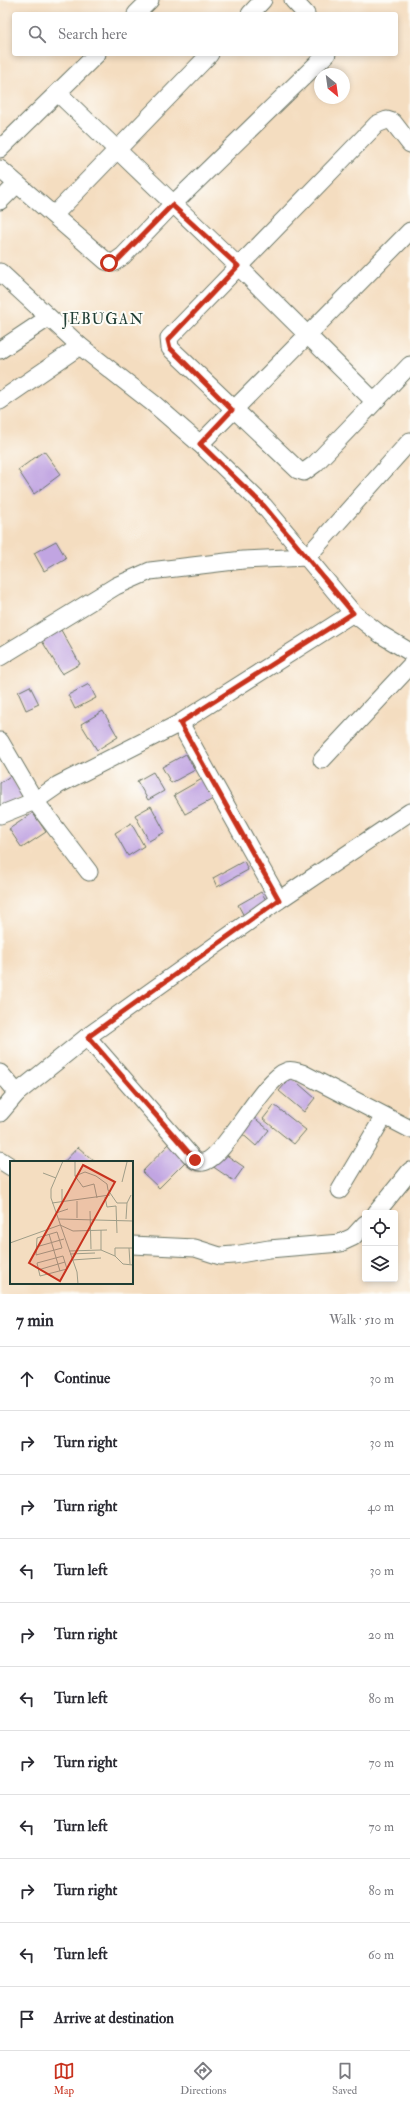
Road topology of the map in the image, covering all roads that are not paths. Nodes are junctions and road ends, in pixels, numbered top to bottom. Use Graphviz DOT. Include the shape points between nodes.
graph roads {
  1 [pos="150,0"];
  2 [pos="263,0"];
  3 [pos="293,0"];
  4 [pos="138,12"];
  5 [pos="252,12"];
  6 [pos="304,12"];
  7 [pos="95,56"];
  8 [pos="208,56"];
  9 [pos="325,56"];
  10 [pos="58,93"];
  11 [pos="410,144"];
  12 [pos="0,148"];
  13 [pos="116,150"];
  14 [pos="0,169"];
  15 [pos="17,184"];
  16 [pos="0,201"];
  17 [pos="172,205"];
  18 [pos="54,215"];
  19 [pos="410,231"];
  20 [pos="238,266"];
  21 [pos="0,272"];
  22 [pos="48,318"];
  23 [pos="306,335"];
  24 [pos="80,346"];
  25 [pos="0,350"];
  26 [pos="410,365"];
  27 [pos="0,401"];
  28 [pos="374,401"];
  29 [pos="232,410"];
  30 [pos="410,441"];
  31 [pos="200,444"];
  32 [pos="307,557"];
  33 [pos="353,613"];
  34 [pos="410,652"];
  35 [pos="0,657"];
  36 [pos="410,666"];
  37 [pos="180,723"];
  38 [pos="0,741"];
  39 [pos="322,760"];
  40 [pos="34,801"];
  41 [pos="410,812"];
  42 [pos="0,815"];
  43 [pos="89,872"];
  44 [pos="279,900"];
  45 [pos="88,1037"];
  46 [pos="0,1073"];
  47 [pos="17,1093"];
  48 [pos="0,1113"];
  49 [pos="384,1116"];
  50 [pos="410,1129"];
  51 [pos="0,1160"];
  52 [pos="10,1166"];
  53 [pos="410,1171"];
  54 [pos="340,1190"];
  55 [pos="378,1210"];
  56 [pos="362,1227"];
  57 [pos="133,1245"];
  1 -- 4 [label="street"];
  2 -- 5 [label="street"];
  3 -- 6 [label="street"];
  7 -- 10 [label="street"];
  8 -- 13 [label="street"];
  9 -- 17 [label="street"];
  10 -- 12 [label="street"];
  10 -- 13 [label="street"];
  11 -- 20 [label="street" via="393,122 387,120 377,124"];
  13 -- 17 [label="street"];
  13 -- 18 [label="street"];
  14 -- 15 [label="street"];
  15 -- 16 [label="street"];
  15 -- 18 [label="street"];
  17 -- 18 [label="street" via="113,263 106,261"];
  17 -- 20 [label="street"];
  19 -- 23 [label="street"];
  20 -- 23 [label="street"];
  20 -- 29 [label="street" via="169,338 168,343 170,348"];
  21 -- 22 [label="street"];
  22 -- 24 [label="street"];
  22 -- 25 [label="street"];
  23 -- 28 [label="street"];
  23 -- 29 [label="street"];
  24 -- 27 [label="street"];
  24 -- 31 [label="street"];
  26 -- 28 [label="street"];
  28 -- 29 [label="street" via="315,464 304,472 298,470"];
  29 -- 31 [label="street"];
  30 -- 32 [label="street"];
  31 -- 32 [label="street" via="264,506"];
  32 -- 33 [label="street"];
  32 -- 35 [label="street" via="243,560 150,571 116,586"];
  33 -- 34 [label="street" via="380,634"];
  33 -- 37 [label="street"];
  36 -- 39 [label="street"];
  37 -- 40 [label="street" via="58,785"];
  37 -- 44 [label="street"];
  38 -- 40 [label="street"];
  40 -- 42 [label="street"];
  40 -- 43 [label="street"];
  41 -- 44 [label="street"];
  44 -- 45 [label="street"];
  45 -- 47 [label="street"];
  45 -- 49 [label="street" via="190,1155 200,1162 204,1162 217,1152 271,1082 287,1071 302,1073"];
  46 -- 47 [label="street"];
  47 -- 48 [label="street"];
  49 -- 50 [label="street"];
  49 -- 54 [label="street"];
  51 -- 52 [label="street"];
  53 -- 55 [label="street"];
  56 -- 57 [label="street" via="353,1237 340,1243 269,1248 234,1255 220,1256 194,1248"];
}
